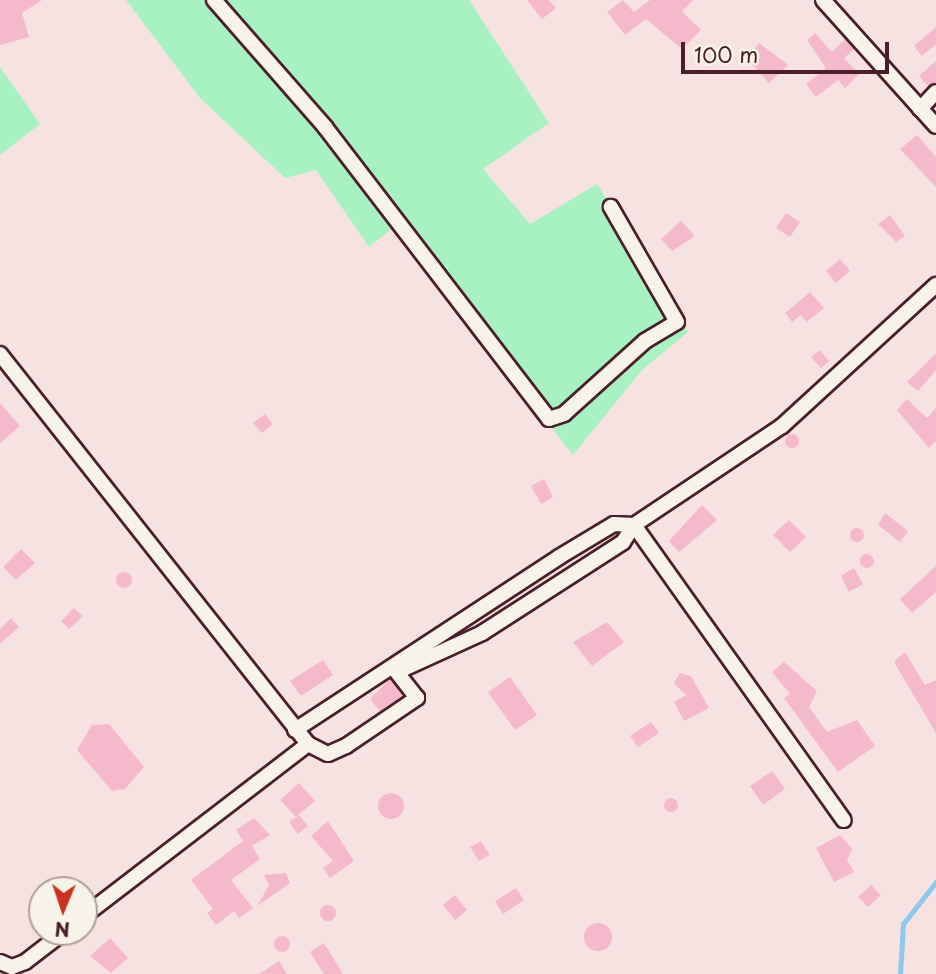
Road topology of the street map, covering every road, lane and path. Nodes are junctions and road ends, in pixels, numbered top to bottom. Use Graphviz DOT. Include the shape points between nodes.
graph roads {
  1 [pos="214,0"];
  2 [pos="823,0"];
  3 [pos="936,92"];
  4 [pos="920,109"];
  5 [pos="936,126"];
  6 [pos="611,207"];
  7 [pos="936,285"];
  8 [pos="0,354"];
  9 [pos="634,525"];
  10 [pos="295,730"];
  11 [pos="308,744"];
  12 [pos="844,820"];
  13 [pos="98,905"];
  14 [pos="46,946"];
  15 [pos="0,962"];
  1 -- 6 [label="street" via="325,127 549,419 564,414 645,341 677,322"];
  2 -- 4 [label="street"];
  3 -- 4 [label="street"];
  4 -- 5 [label="street"];
  7 -- 9 [label="street" via="782,426"];
  8 -- 10 [label="street"];
  9 -- 10 [label="street" via="606,528"];
  9 -- 11 [label="street" via="623,542 482,633 397,672 417,698 346,746 328,754"];
  9 -- 12 [label="street"];
  10 -- 11 [label="street"];
  11 -- 13 [label="street"];
  14 -- 15 [label="street" via="12,967"];
}
